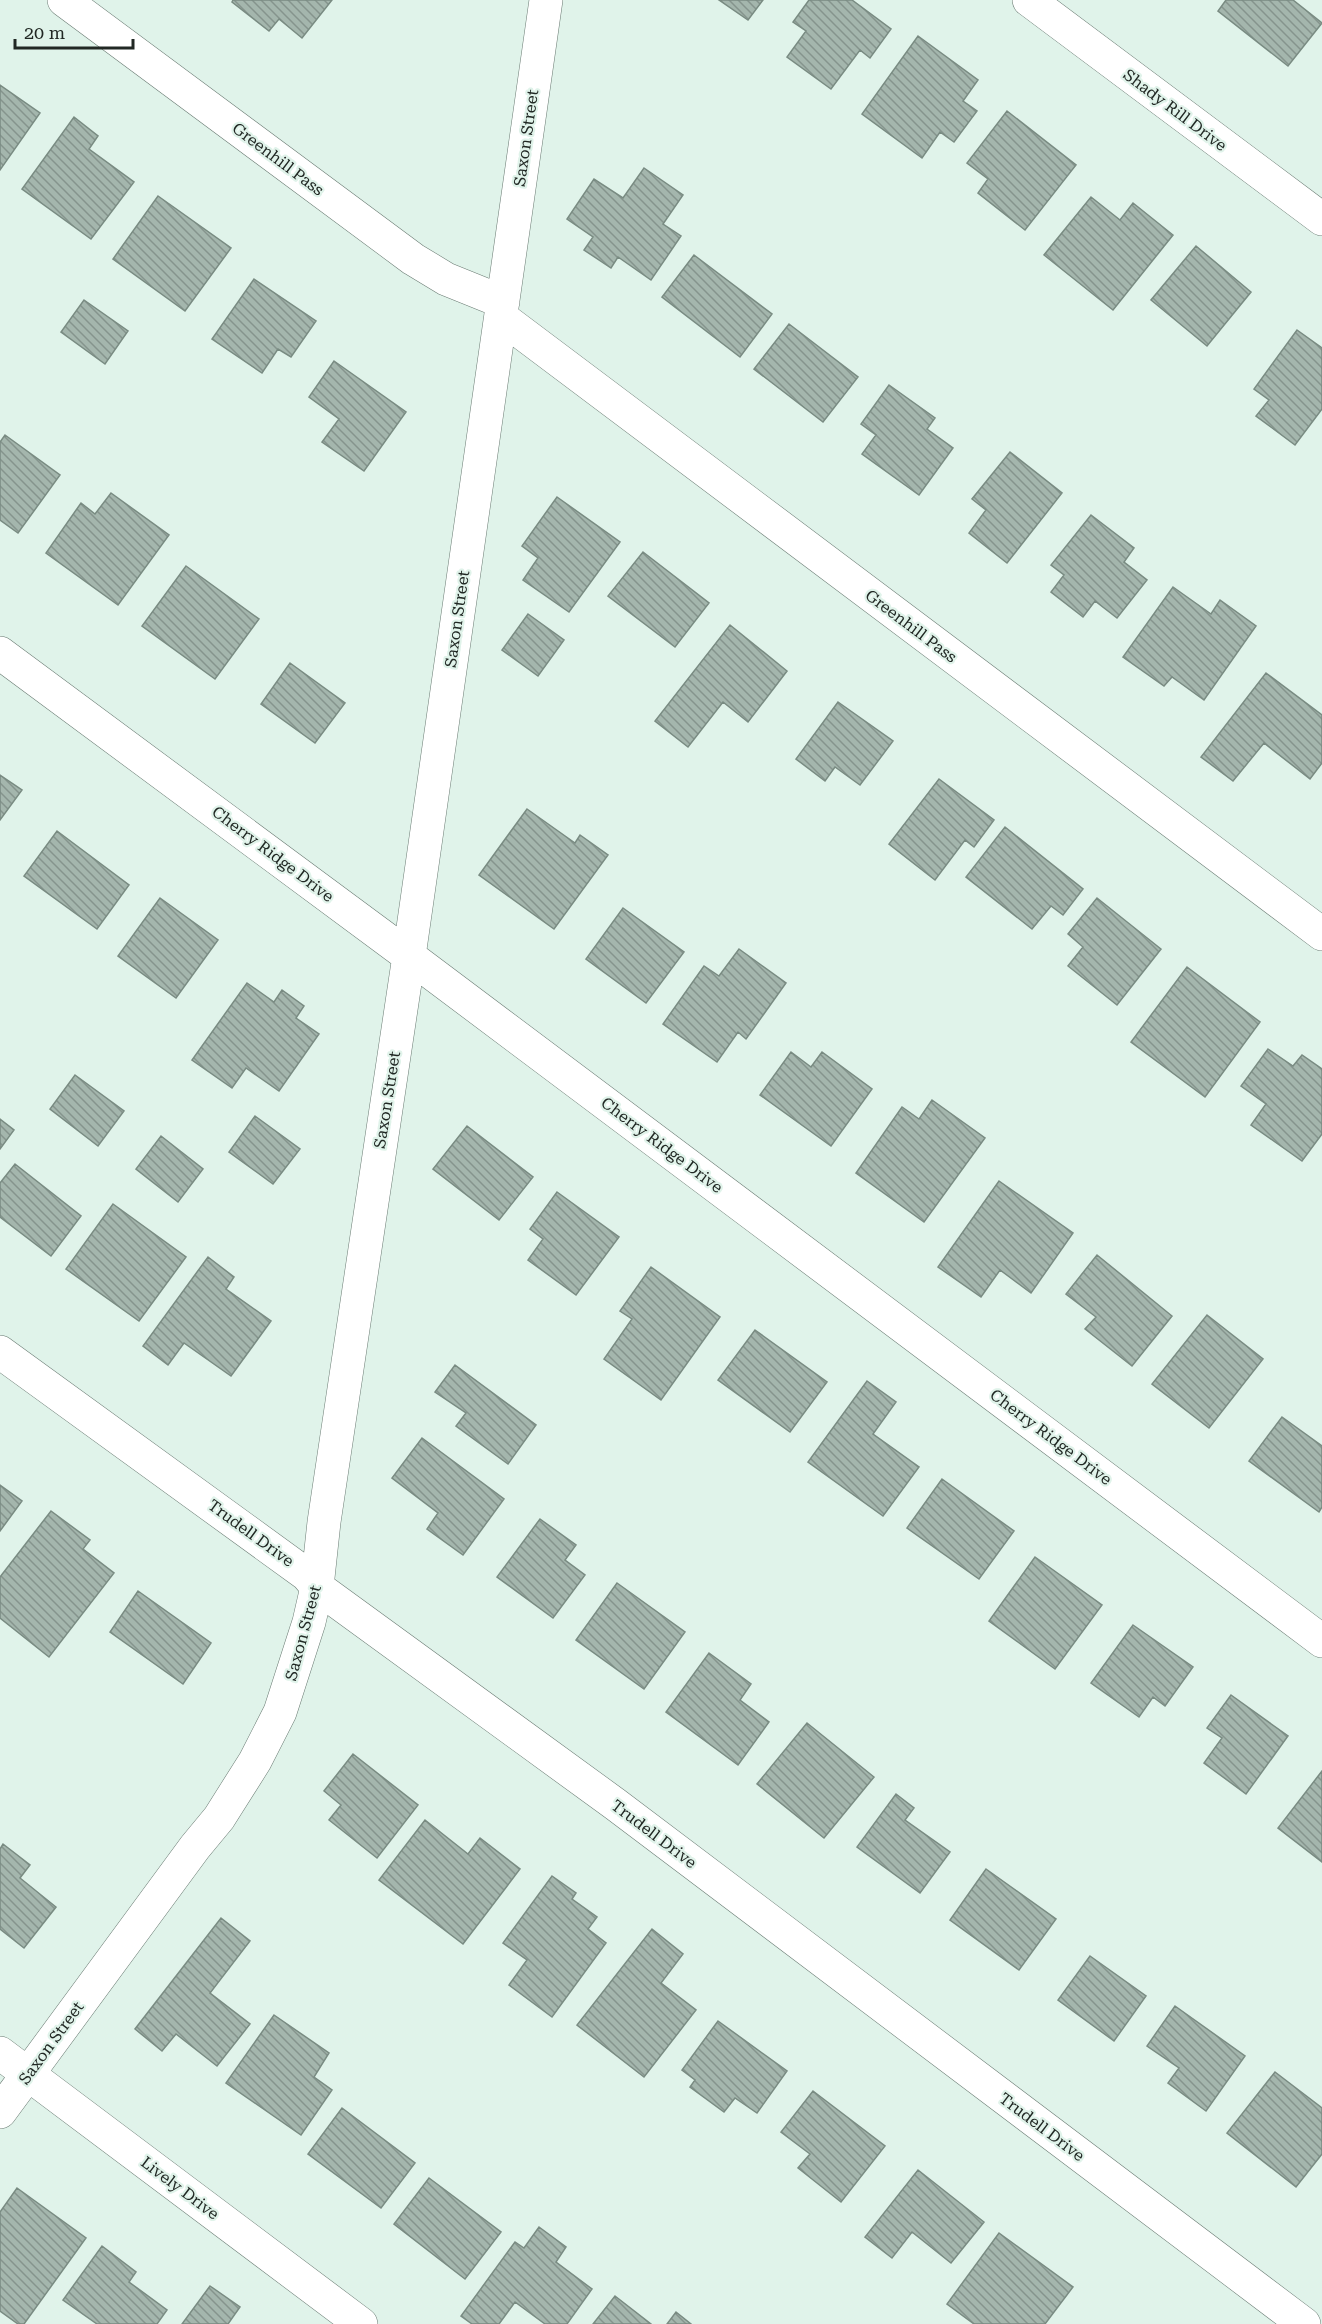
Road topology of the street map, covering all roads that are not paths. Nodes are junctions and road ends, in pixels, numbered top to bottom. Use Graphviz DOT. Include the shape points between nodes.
graph roads {
  1 [pos="64,0"];
  2 [pos="546,0"];
  3 [pos="1029,0"];
  4 [pos="1322,219"];
  5 [pos="502,310"];
  6 [pos="0,653"];
  7 [pos="1322,934"];
  8 [pos="409,956"];
  9 [pos="0,1352"];
  10 [pos="316,1587"];
  11 [pos="1322,1641"];
  12 [pos="0,2053"];
  13 [pos="28,2074"];
  14 [pos="0,2112"];
  15 [pos="361,2324"];
  16 [pos="1304,2324"];
  1 -- 5 [label="street, Greenhill Pass" via="413,259"];
  2 -- 5 [label="street, Saxon Street"];
  3 -- 4 [label="street, Shady Rill Drive"];
  5 -- 7 [label="street, Greenhill Pass"];
  5 -- 8 [label="street, Saxon Street"];
  6 -- 8 [label="street, Cherry Ridge Drive"];
  8 -- 10 [label="street, Saxon Street"];
  8 -- 11 [label="street, Cherry Ridge Drive"];
  9 -- 10 [label="street, Trudell Drive" via="308,1575"];
  10 -- 13 [label="street, Saxon Street" via="280,1712 255,1761 219,1818"];
  10 -- 16 [label="street, Trudell Drive" via="615,1804"];
  12 -- 13 [label="street, Lively Drive"];
  13 -- 14 [label="street, Saxon Street"];
  13 -- 15 [label="street, Lively Drive"];
}
